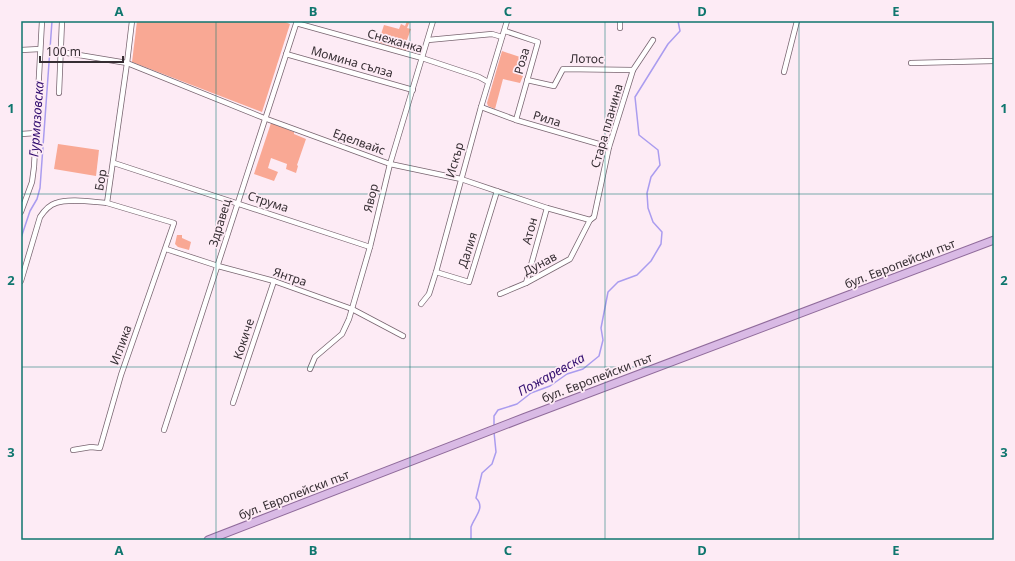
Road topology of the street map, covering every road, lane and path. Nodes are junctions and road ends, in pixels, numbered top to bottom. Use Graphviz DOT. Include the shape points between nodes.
graph roads {
  1 [pos="42,21"];
  2 [pos="62,21"];
  3 [pos="132,21"];
  4 [pos="433,21"];
  5 [pos="507,21"];
  6 [pos="620,21"];
  7 [pos="797,21"];
  8 [pos="296,22"];
  9 [pos="620,28"];
  10 [pos="505,31"];
  11 [pos="502,37"];
  12 [pos="428,40"];
  13 [pos="653,40"];
  14 [pos="40,49"];
  15 [pos="21,50"];
  16 [pos="60,52"];
  17 [pos="286,54"];
  18 [pos="422,58"];
  19 [pos="994,61"];
  20 [pos="127,63"];
  21 [pos="911,63"];
  22 [pos="633,70"];
  23 [pos="784,72"];
  24 [pos="527,80"];
  25 [pos="488,82"];
  26 [pos="414,90"];
  27 [pos="59,93"];
  28 [pos="481,107"];
  29 [pos="264,118"];
  30 [pos="516,120"];
  31 [pos="36,133"];
  32 [pos="21,134"];
  33 [pos="609,147"];
  34 [pos="114,163"];
  35 [pos="390,164"];
  36 [pos="460,179"];
  37 [pos="497,191"];
  38 [pos="107,203"];
  39 [pos="237,203"];
  40 [pos="546,208"];
  41 [pos="21,212"];
  42 [pos="590,220"];
  43 [pos="994,240"];
  44 [pos="370,247"];
  45 [pos="166,249"];
  46 [pos="218,266"];
  47 [pos="436,272"];
  48 [pos="21,281"];
  49 [pos="274,281"];
  50 [pos="526,283"];
  51 [pos="500,294"];
  52 [pos="421,304"];
  53 [pos="352,309"];
  54 [pos="403,336"];
  55 [pos="310,368"];
  56 [pos="233,403"];
  57 [pos="164,430"];
  58 [pos="72,450"];
  59 [pos="208,540"];
  1 -- 14 [label="street"];
  2 -- 16 [label="street"];
  3 -- 20 [label="street, Бор"];
  4 -- 12 [label="street, Явор"];
  5 -- 10 [label="street, Искър"];
  6 -- 9 [label="street"];
  7 -- 23 [label="street"];
  8 -- 17 [label="street, Здравец"];
  8 -- 18 [label="street, Снежанка"];
  10 -- 11 [label="street, Искър"];
  10 -- 24 [label="street, Роза" via="538,42"];
  11 -- 12 [label="street" via="492,34"];
  11 -- 25 [label="street, Искър"];
  12 -- 18 [label="street, Явор"];
  13 -- 22 [label="street, Стара планина"];
  14 -- 15 [label="street"];
  14 -- 31 [label="street"];
  16 -- 20 [label="street, Еделвайс"];
  16 -- 27 [label="street"];
  17 -- 26 [label="street, Момина сълза"];
  17 -- 29 [label="street, Здравец"];
  18 -- 25 [label="street, Снежанка"];
  18 -- 26 [label="street, Явор"];
  19 -- 21 [label="street"];
  20 -- 29 [label="street, Еделвайс"];
  20 -- 34 [label="street, Бор"];
  22 -- 24 [label="street, Лотос" via="563,69 554,86"];
  22 -- 33 [label="street, Стара планина"];
  24 -- 30 [label="street, Роза"];
  25 -- 28 [label="street, Искър"];
  26 -- 35 [label="street, Явор"];
  28 -- 30 [label="street, Рила"];
  28 -- 36 [label="street, Искър"];
  29 -- 35 [label="street, Еделвайс"];
  29 -- 39 [label="street, Здравец"];
  30 -- 33 [label="street, Рила"];
  31 -- 32 [label="street"];
  31 -- 41 [label="street" via="32,182"];
  33 -- 42 [label="street, Стара планина" via="594,217"];
  34 -- 38 [label="street, Бор"];
  34 -- 39 [label="street, Струма"];
  35 -- 36 [label="street, Еделвайс"];
  35 -- 44 [label="street, Явор"];
  36 -- 37 [label="street, Еделвайс"];
  36 -- 47 [label="street, Искър"];
  37 -- 40 [label="street, Еделвайс"];
  37 -- 47 [label="street, Далия" via="469,282"];
  38 -- 45 [label="street, Иглика" via="174,223"];
  38 -- 48 [label="street, Бор" via="57,202 46,208 40,217"];
  39 -- 44 [label="street, Струма"];
  39 -- 46 [label="street, Здравец"];
  40 -- 42 [label="street, Еделвайс"];
  40 -- 50 [label="street, Атон"];
  42 -- 50 [label="street, Дунав" via="570,259"];
  43 -- 59 [label="main road, бул. Европейски път" via="501,426"];
  44 -- 53 [label="street, Явор"];
  45 -- 46 [label="street, Янтра"];
  45 -- 58 [label="street, Иглика" via="121,375 100,448"];
  46 -- 49 [label="street, Янтра"];
  46 -- 57 [label="street, Здравец"];
  47 -- 52 [label="street, Искър" via="429,294"];
  49 -- 53 [label="street, Янтра"];
  49 -- 56 [label="street, Кокиче"];
  50 -- 51 [label="street, Дунав"];
  53 -- 54 [label="street, Янтра"];
  53 -- 55 [label="street, Явор" via="342,334 315,357"];
}
